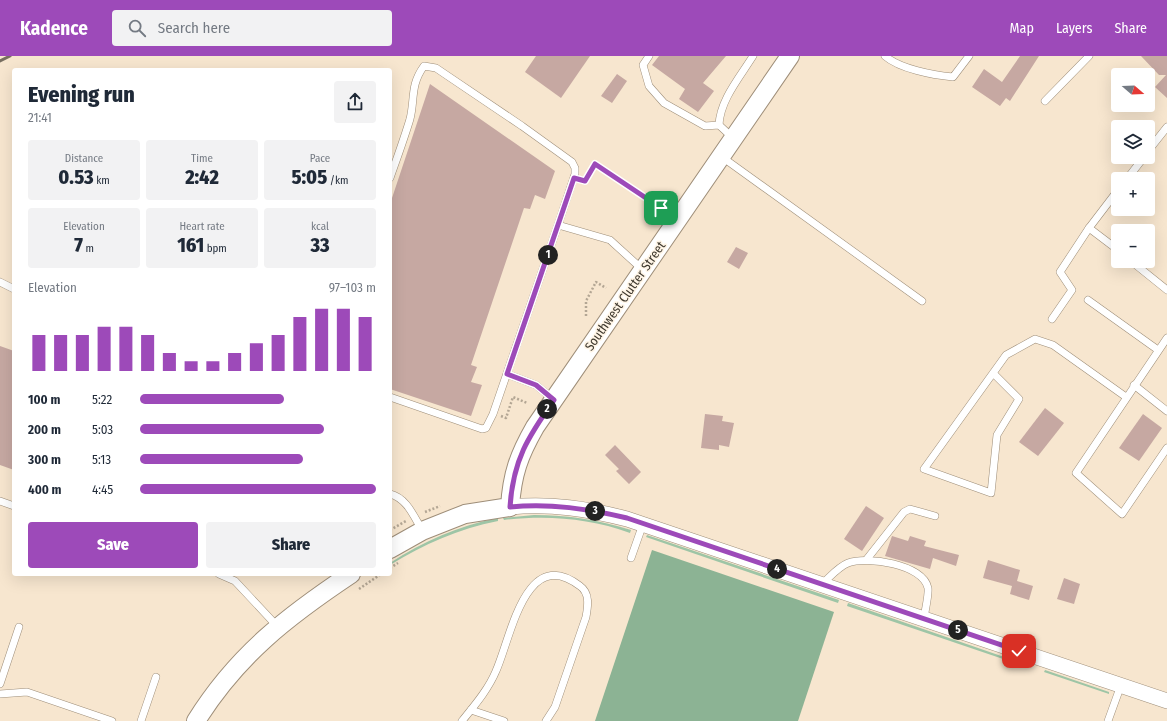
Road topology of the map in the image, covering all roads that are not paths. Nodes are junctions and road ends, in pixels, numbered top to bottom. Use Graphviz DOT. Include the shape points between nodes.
graph roads {
  1 [pos="649,56"];
  2 [pos="753,56"];
  3 [pos="885,56"];
  4 [pos="969,56"];
  5 [pos="1089,56"];
  6 [pos="786,57"];
  7 [pos="1045,101"];
  8 [pos="719,125"];
  9 [pos="1167,127"];
  10 [pos="733,138"];
  11 [pos="1155,142"];
  12 [pos="721,157"];
  13 [pos="1139,164"];
  14 [pos="392,172"];
  15 [pos="1132,172"];
  16 [pos="1111,199"];
  17 [pos="558,224"];
  18 [pos="1089,228"];
  19 [pos="1111,245"];
  20 [pos="1141,268"];
  21 [pos="643,270"];
  22 [pos="1167,279"];
  23 [pos="0,282"];
  24 [pos="1164,287"];
  25 [pos="12,288"];
  26 [pos="922,300"];
  27 [pos="1088,300"];
  28 [pos="1052,318"];
  29 [pos="1167,338"];
  30 [pos="1158,350"];
  31 [pos="993,373"];
  32 [pos="507,374"];
  33 [pos="1134,385"];
  34 [pos="1126,397"];
  35 [pos="392,398"];
  36 [pos="554,400"];
  37 [pos="1167,411"];
  38 [pos="1167,448"];
  39 [pos="392,495"];
  40 [pos="0,501"];
  41 [pos="12,505"];
  42 [pos="510,507"];
  43 [pos="935,516"];
  44 [pos="642,524"];
  45 [pos="422,531"];
  46 [pos="395,555"];
  47 [pos="631,558"];
  48 [pos="867,559"];
  49 [pos="348,576"];
  50 [pos="235,578"];
  51 [pos="822,584"];
  52 [pos="924,618"];
  53 [pos="277,626"];
  54 [pos="20,628"];
  55 [pos="156,677"];
  56 [pos="0,684"];
  57 [pos="1121,685"];
  58 [pos="0,694"];
  59 [pos="1167,701"];
  60 [pos="471,710"];
  61 [pos="112,721"];
  62 [pos="141,721"];
  63 [pos="196,721"];
  64 [pos="462,721"];
  65 [pos="504,721"];
  66 [pos="546,721"];
  67 [pos="1108,721"];
  1 -- 8 [label="lane" via="643,65 649,86 664,103 705,126"];
  2 -- 8 [label="lane" via="726,99"];
  3 -- 4 [label="lane" via="909,68 953,77"];
  5 -- 7 [label="lane"];
  6 -- 10 [label="street, Southwest Clutter Street"];
  8 -- 10 [label="lane"];
  9 -- 11 [label="lane"];
  10 -- 12 [label="street, Southwest Clutter Street"];
  12 -- 21 [label="street, Southwest Clutter Street"];
  12 -- 26 [label="lane"];
  13 -- 15 [label="lane"];
  14 -- 17 [label="lane" via="410,118 412,92 424,66 436,68 572,162 575,168 574,178"];
  16 -- 18 [label="lane"];
  17 -- 21 [label="lane" via="610,240"];
  17 -- 32 [label="lane"];
  18 -- 19 [label="lane"];
  18 -- 28 [label="lane" via="1060,272 1072,290"];
  20 -- 24 [label="lane"];
  21 -- 36 [label="street, Southwest Clutter Street"];
  22 -- 24 [label="lane"];
  23 -- 25 [label="lane"];
  27 -- 30 [label="lane"];
  29 -- 30 [label="lane"];
  30 -- 33 [label="lane"];
  31 -- 31 [label="lane" via="924,469 991,493 997,435 1019,398"];
  31 -- 34 [label="lane" via="1006,355 1035,339 1053,345"];
  32 -- 35 [label="lane" via="489,424 482,429"];
  32 -- 36 [label="lane" via="536,385"];
  33 -- 34 [label="lane"];
  33 -- 37 [label="lane"];
  34 -- 38 [label="lane" via="1076,473 1122,514"];
  36 -- 42 [label="street, Southwest Clutter Street" via="535,427 518,461 513,478"];
  39 -- 45 [label="lane" via="408,507"];
  40 -- 41 [label="lane"];
  42 -- 44 [label="street" via="552,505 587,509"];
  42 -- 45 [label="street" via="464,514"];
  43 -- 48 [label="lane" via="910,509 904,512"];
  44 -- 47 [label="lane"];
  44 -- 51 [label="street"];
  45 -- 46 [label="street"];
  48 -- 51 [label="lane" via="848,563"];
  48 -- 52 [label="lane" via="898,565 920,575 928,588"];
  49 -- 53 [label="street"];
  50 -- 53 [label="lane"];
  51 -- 52 [label="street"];
  52 -- 57 [label="street"];
  53 -- 63 [label="street" via="233,670"];
  54 -- 56 [label="lane"];
  55 -- 62 [label="lane"];
  57 -- 59 [label="street"];
  57 -- 67 [label="lane"];
  58 -- 61 [label="lane" via="27,692"];
  60 -- 64 [label="lane"];
  60 -- 65 [label="lane"];
  60 -- 66 [label="lane" via="496,671 523,598 533,584 545,576 558,576 574,581 584,589 588,602 586,617 556,707"];
}
